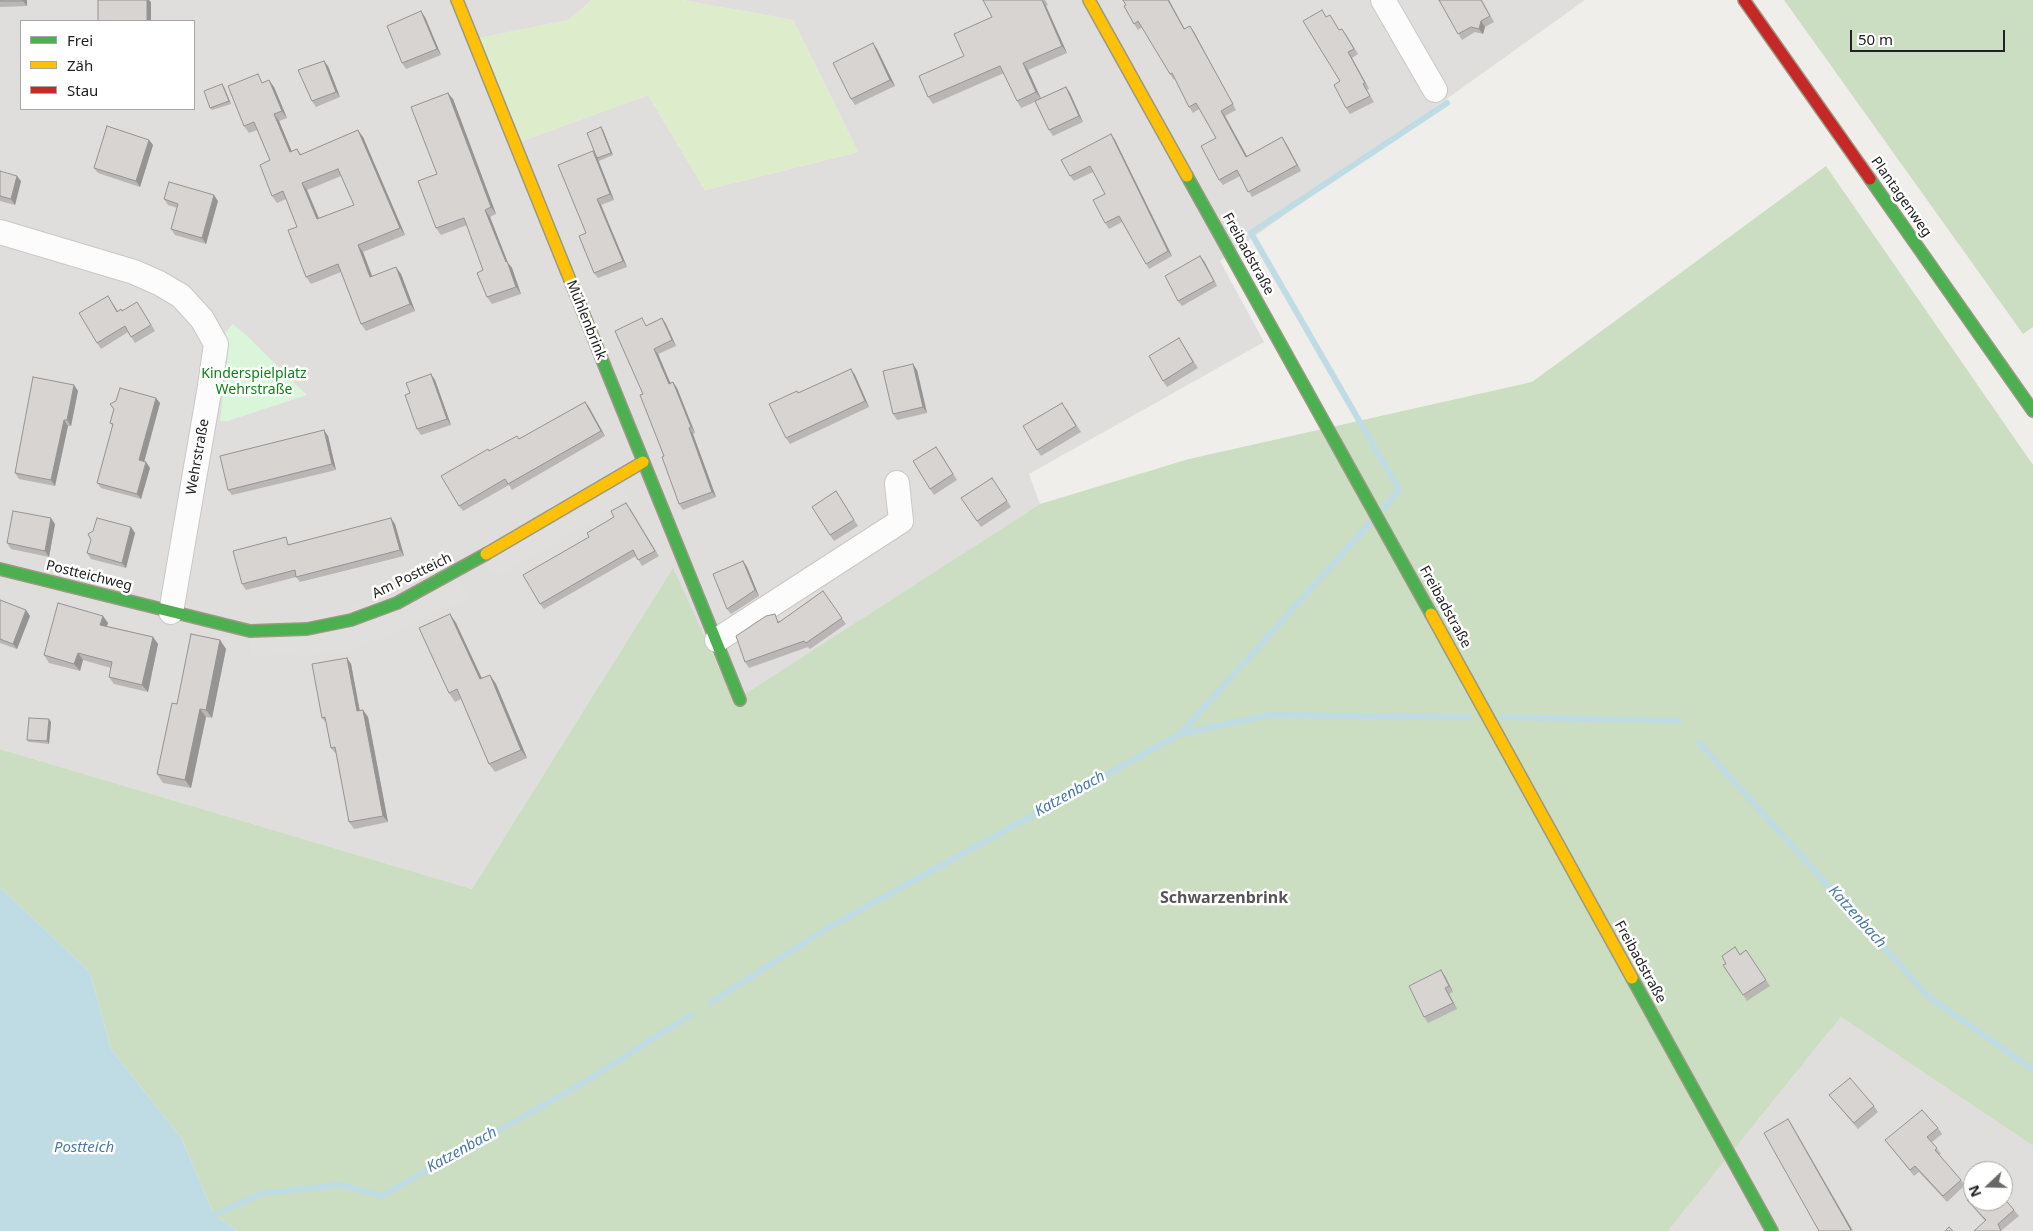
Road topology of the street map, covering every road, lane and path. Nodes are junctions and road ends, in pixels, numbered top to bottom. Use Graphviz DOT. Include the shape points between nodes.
graph roads {
  1 [pos="457,0"];
  2 [pos="1089,0"];
  3 [pos="1383,0"];
  4 [pos="1744,0"];
  5 [pos="1435,90"];
  6 [pos="0,232"];
  7 [pos="2033,411"];
  8 [pos="643,462"];
  9 [pos="897,483"];
  10 [pos="0,568"];
  11 [pos="171,612"];
  12 [pos="717,640"];
  13 [pos="740,700"];
  14 [pos="1772,1231"];
  1 -- 8 [label="street, Mühlenbrink"];
  2 -- 14 [label="street, Freibadstraße"];
  3 -- 5 [label="street"];
  4 -- 7 [label="street, Plantagenweg"];
  6 -- 11 [label="street, Wehrstraße" via="134,272 159,283 181,296 202,319 216,344"];
  8 -- 11 [label="street, Am Postteich" via="398,603 351,620 293,631 250,631"];
  8 -- 12 [label="street, Mühlenbrink"];
  9 -- 12 [label="street" via="901,521"];
  10 -- 11 [label="street, Postteichweg"];
  12 -- 13 [label="street, Mühlenbrink"];
}
